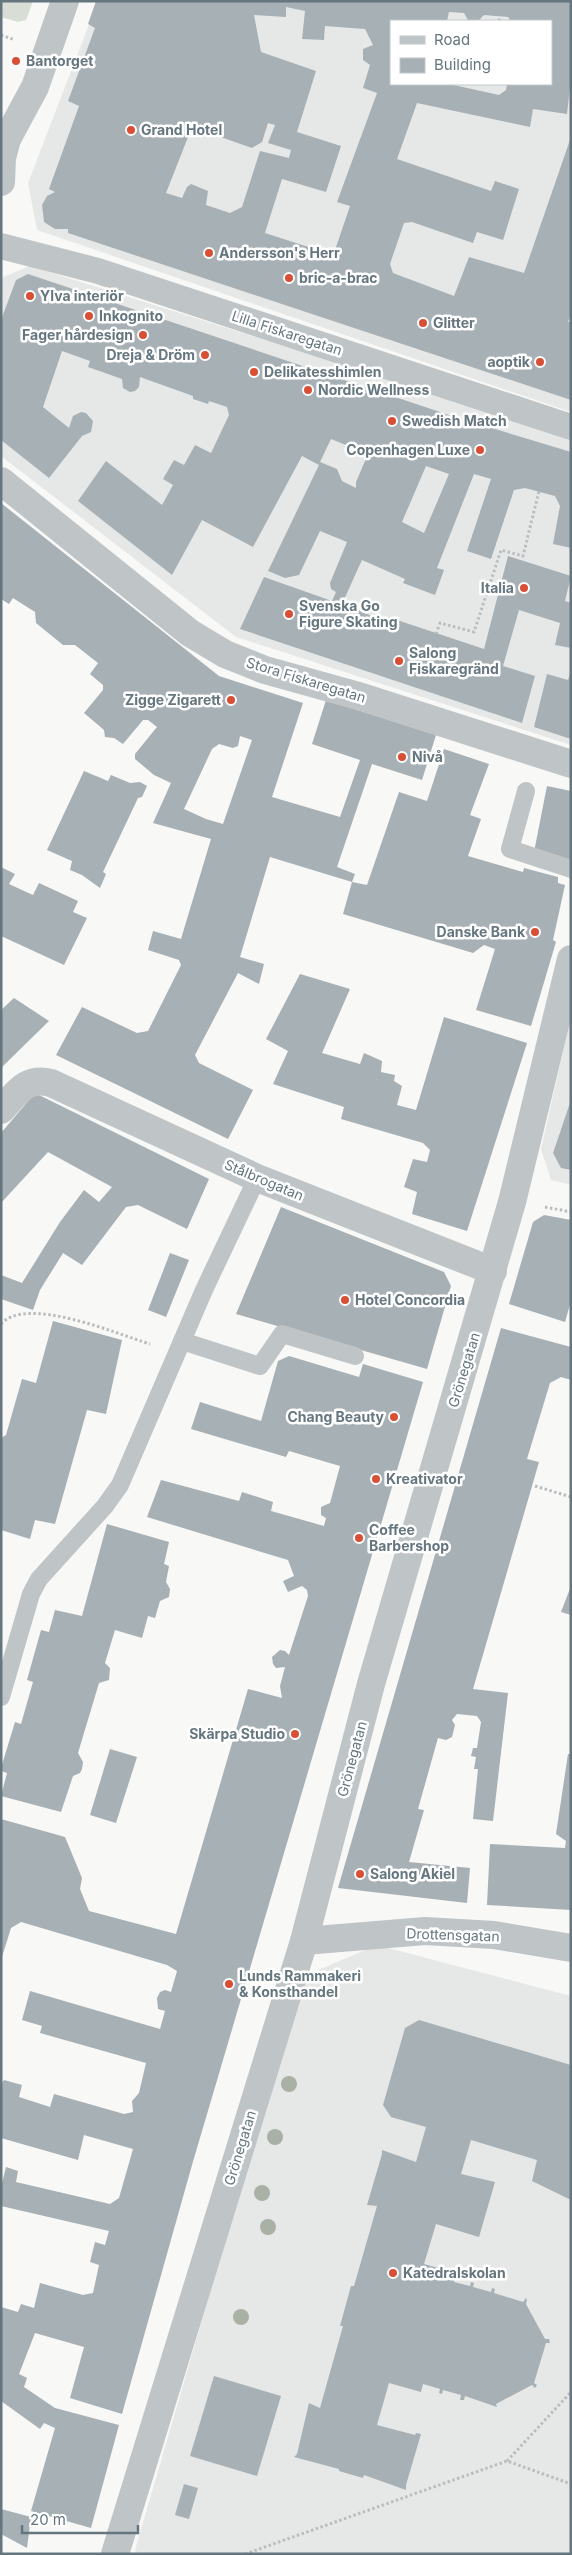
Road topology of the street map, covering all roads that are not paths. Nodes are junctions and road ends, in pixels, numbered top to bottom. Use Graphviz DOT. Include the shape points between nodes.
graph roads {
  1 [pos="65,1"];
  2 [pos="1,182"];
  3 [pos="1,246"];
  4 [pos="571,427"];
  5 [pos="1,481"];
  6 [pos="571,764"];
  7 [pos="526,791"];
  8 [pos="571,869"];
  9 [pos="571,959"];
  10 [pos="1,1110"];
  11 [pos="257,1178"];
  12 [pos="493,1271"];
  13 [pos="180,1346"];
  14 [pos="355,1356"];
  15 [pos="1,1697"];
  16 [pos="304,1941"];
  17 [pos="571,1948"];
  18 [pos="115,2554"];
  1 -- 2 [label="street" via="35,87 6,139"];
  3 -- 4 [label="street, Lilla Fiskaregatan" via="98,271"];
  5 -- 6 [label="street, Stora Fiskaregatan" via="190,633 225,654 266,670"];
  7 -- 8 [label="lane" via="510,849"];
  9 -- 12 [label="street, Grönegatan"];
  10 -- 11 [label="street, Stålbrogatan" via="28,1082 39,1079 51,1082"];
  11 -- 12 [label="street, Stålbrogatan"];
  11 -- 13 [label="lane"];
  12 -- 16 [label="street, Grönegatan" via="371,1684"];
  13 -- 14 [label="lane" via="260,1366 282,1334"];
  13 -- 15 [label="lane" via="120,1485 34,1588 22,1619"];
  16 -- 17 [label="street, Drottensgatan" via="426,1931 494,1935"];
  16 -- 18 [label="street, Grönegatan"];
}
